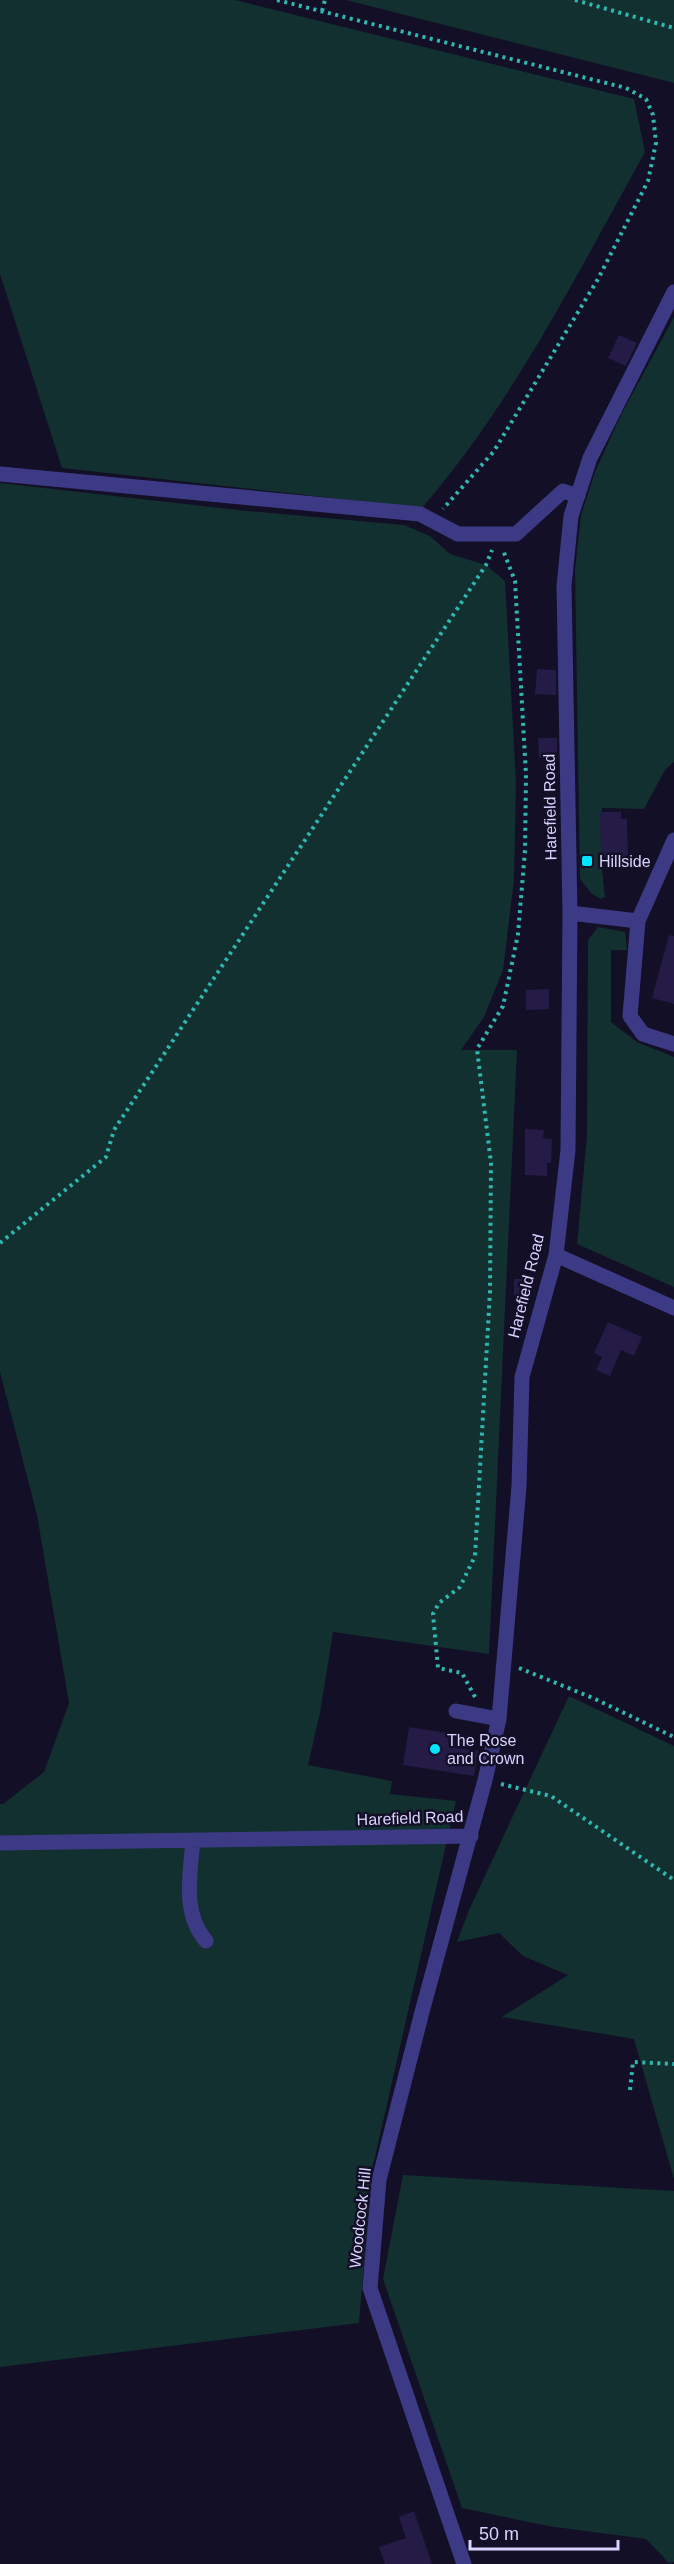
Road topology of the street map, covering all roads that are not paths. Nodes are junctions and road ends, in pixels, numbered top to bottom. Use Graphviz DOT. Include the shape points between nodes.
graph roads {
  1 [pos="674,292"];
  2 [pos="0,474"];
  3 [pos="578,496"];
  4 [pos="674,840"];
  5 [pos="570,914"];
  6 [pos="638,921"];
  7 [pos="674,1044"];
  8 [pos="555,1255"];
  9 [pos="674,1308"];
  10 [pos="456,1712"];
  11 [pos="499,1719"];
  12 [pos="471,1836"];
  13 [pos="193,1840"];
  14 [pos="0,1843"];
  15 [pos="206,1941"];
  16 [pos="464,2564"];
  1 -- 3 [label="street, Harefield Road" via="590,458"];
  2 -- 3 [label="street" via="420,514 458,534 516,534 563,491"];
  3 -- 5 [label="street, Harefield Road" via="571,516 564,586"];
  4 -- 6 [label="street"];
  5 -- 6 [label="street"];
  5 -- 8 [label="street, Harefield Road" via="568,1150"];
  6 -- 7 [label="street" via="630,1016 643,1034"];
  8 -- 9 [label="street"];
  8 -- 11 [label="street, Harefield Road" via="522,1377 519,1486"];
  10 -- 11 [label="street"];
  11 -- 12 [label="street, Harefield Road"];
  12 -- 13 [label="street, Harefield Road"];
  12 -- 16 [label="street, Woodcock Hill" via="379,2180 370,2288"];
  13 -- 14 [label="street, Harefield Road"];
  13 -- 15 [label="street" via="192,1917 196,1930"];
}
